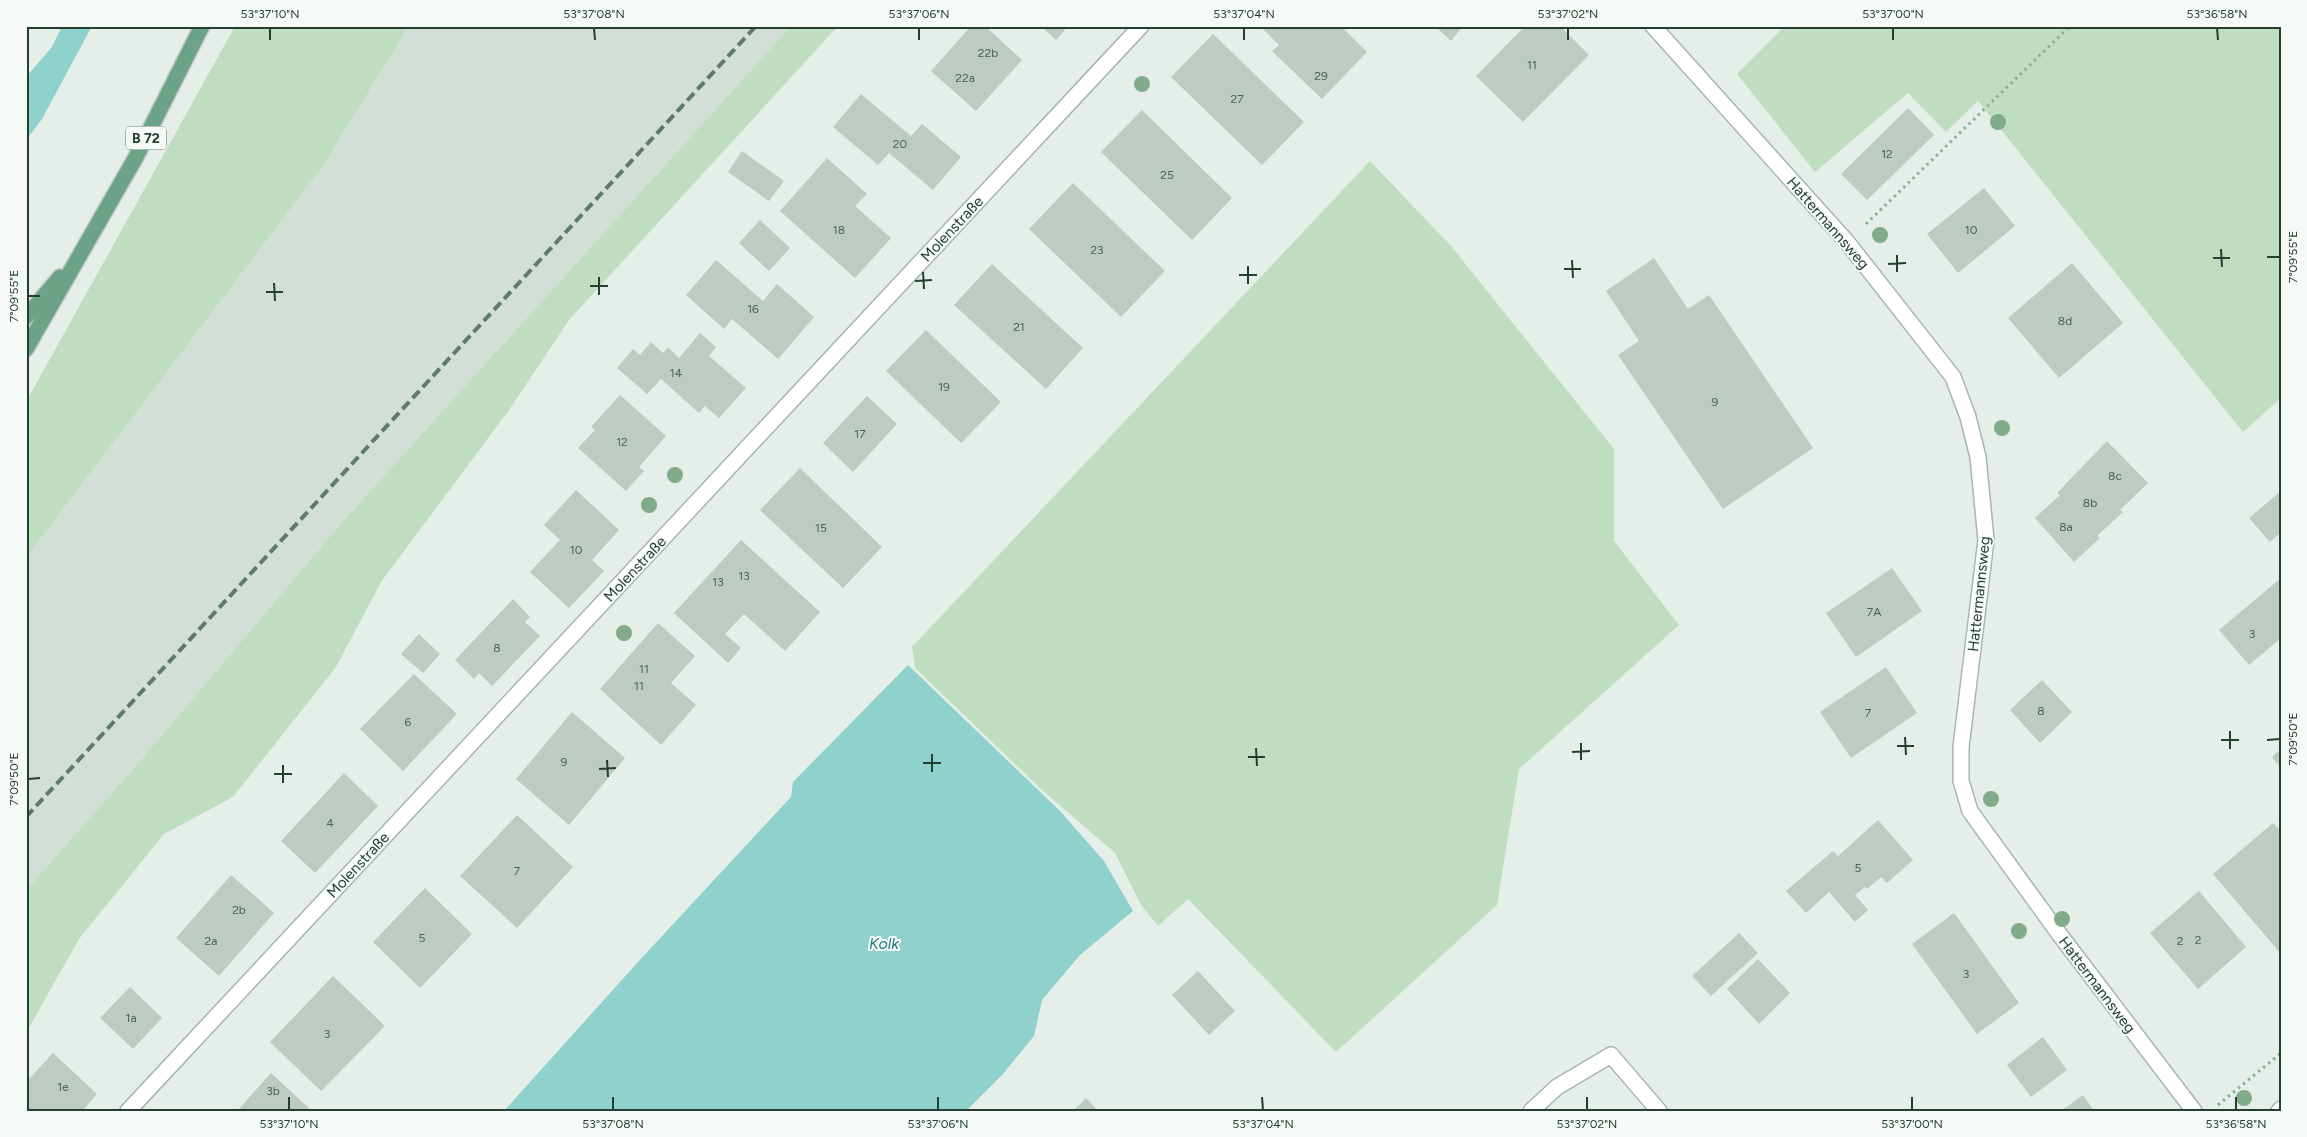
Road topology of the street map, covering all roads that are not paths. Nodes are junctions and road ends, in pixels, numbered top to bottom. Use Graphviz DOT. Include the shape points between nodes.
graph roads {
  1 [pos="202,26"];
  2 [pos="1140,26"];
  3 [pos="1653,26"];
  4 [pos="86,248"];
  5 [pos="26,316"];
  6 [pos="26,349"];
  7 [pos="128,1111"];
  8 [pos="1531,1111"];
  9 [pos="1659,1111"];
  10 [pos="2194,1111"];
  1 -- 4 [label="main road, B 72"];
  2 -- 7 [label="street, Molenstraße"];
  3 -- 10 [label="street, Hattermannsweg" via="1847,242 1953,377 1978,457 1986,540 1961,747 1961,781 1970,811"];
  4 -- 5 [label="main road, B 72"];
  4 -- 6 [label="main road, B 72"];
  8 -- 9 [label="street" via="1556,1087 1612,1055"];
}
